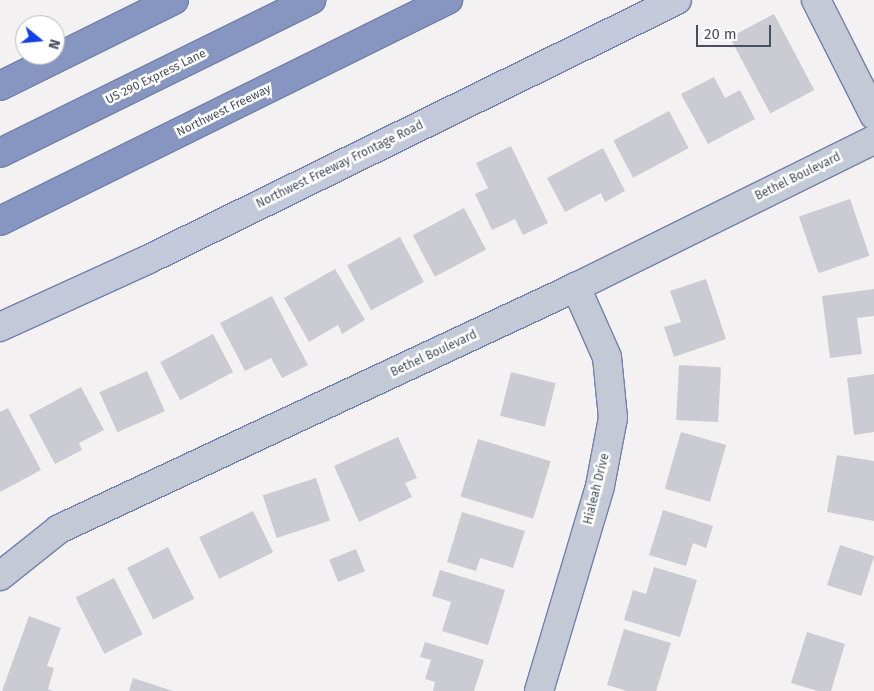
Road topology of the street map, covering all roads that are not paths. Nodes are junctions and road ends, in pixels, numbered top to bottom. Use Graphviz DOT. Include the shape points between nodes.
graph roads {
  1 [pos="174,0"];
  2 [pos="311,0"];
  3 [pos="448,0"];
  4 [pos="677,0"];
  5 [pos="816,0"];
  6 [pos="158,6"];
  7 [pos="0,86"];
  8 [pos="874,115"];
  9 [pos="874,140"];
  10 [pos="0,153"];
  11 [pos="0,221"];
  12 [pos="576,287"];
  13 [pos="0,327"];
  14 [pos="0,576"];
  15 [pos="538,691"];
  1 -- 6 [label="highway"];
  2 -- 10 [label="highway, US 290 Express Lane"];
  3 -- 11 [label="highway, Northwest Freeway"];
  4 -- 13 [label="main road, Northwest Freeway Frontage Road" via="147,260"];
  5 -- 8 [label="street"];
  6 -- 7 [label="highway"];
  9 -- 12 [label="street, Bethel Boulevard"];
  12 -- 14 [label="street, Bethel Boulevard" via="59,529"];
  12 -- 15 [label="street, Hialeah Drive" via="607,357 613,418 600,486"];
}
